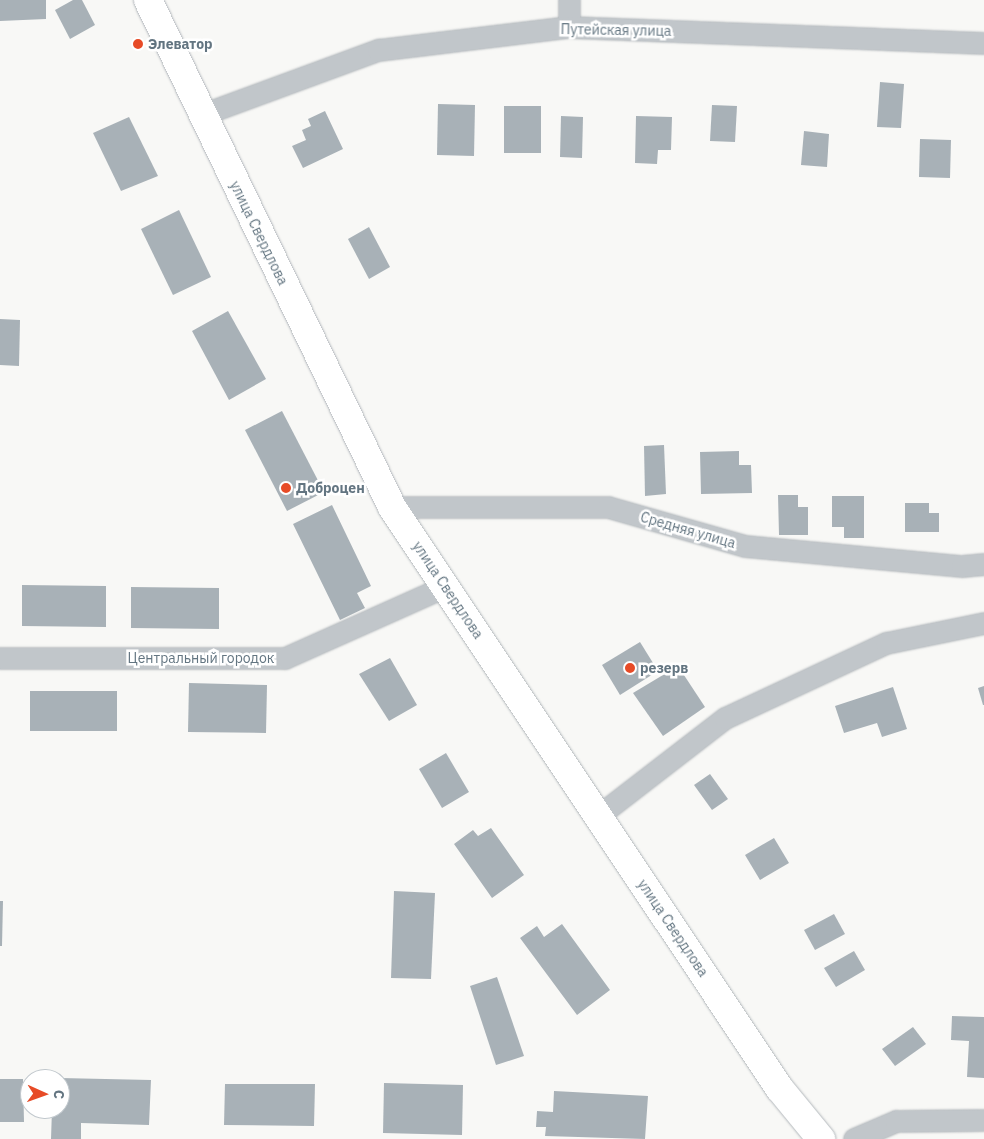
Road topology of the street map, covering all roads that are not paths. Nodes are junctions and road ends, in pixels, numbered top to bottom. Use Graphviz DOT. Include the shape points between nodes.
graph roads {
  1 [pos="148,0"];
  2 [pos="569,0"];
  3 [pos="569,27"];
  4 [pos="984,43"];
  5 [pos="201,114"];
  6 [pos="392,507"];
  7 [pos="984,564"];
  8 [pos="446,586"];
  9 [pos="984,623"];
  10 [pos="0,658"];
  11 [pos="598,816"];
  12 [pos="984,1120"];
  13 [pos="821,1139"];
  14 [pos="854,1139"];
  1 -- 5 [label="main road, улица Свердлова"];
  2 -- 3 [label="street"];
  3 -- 4 [label="street, Путейская улица"];
  3 -- 5 [label="street, Путейская улица" via="378,50"];
  5 -- 6 [label="main road, улица Свердлова"];
  6 -- 7 [label="street, Средняя улица" via="608,507 744,546 962,566"];
  6 -- 8 [label="main road, улица Свердлова"];
  8 -- 10 [label="street, Центральный городок" via="285,658"];
  8 -- 11 [label="main road, улица Свердлова"];
  9 -- 11 [label="street" via="886,643 725,718"];
  11 -- 13 [label="main road, улица Свердлова" via="780,1089"];
  12 -- 14 [label="street" via="896,1120"];
}
